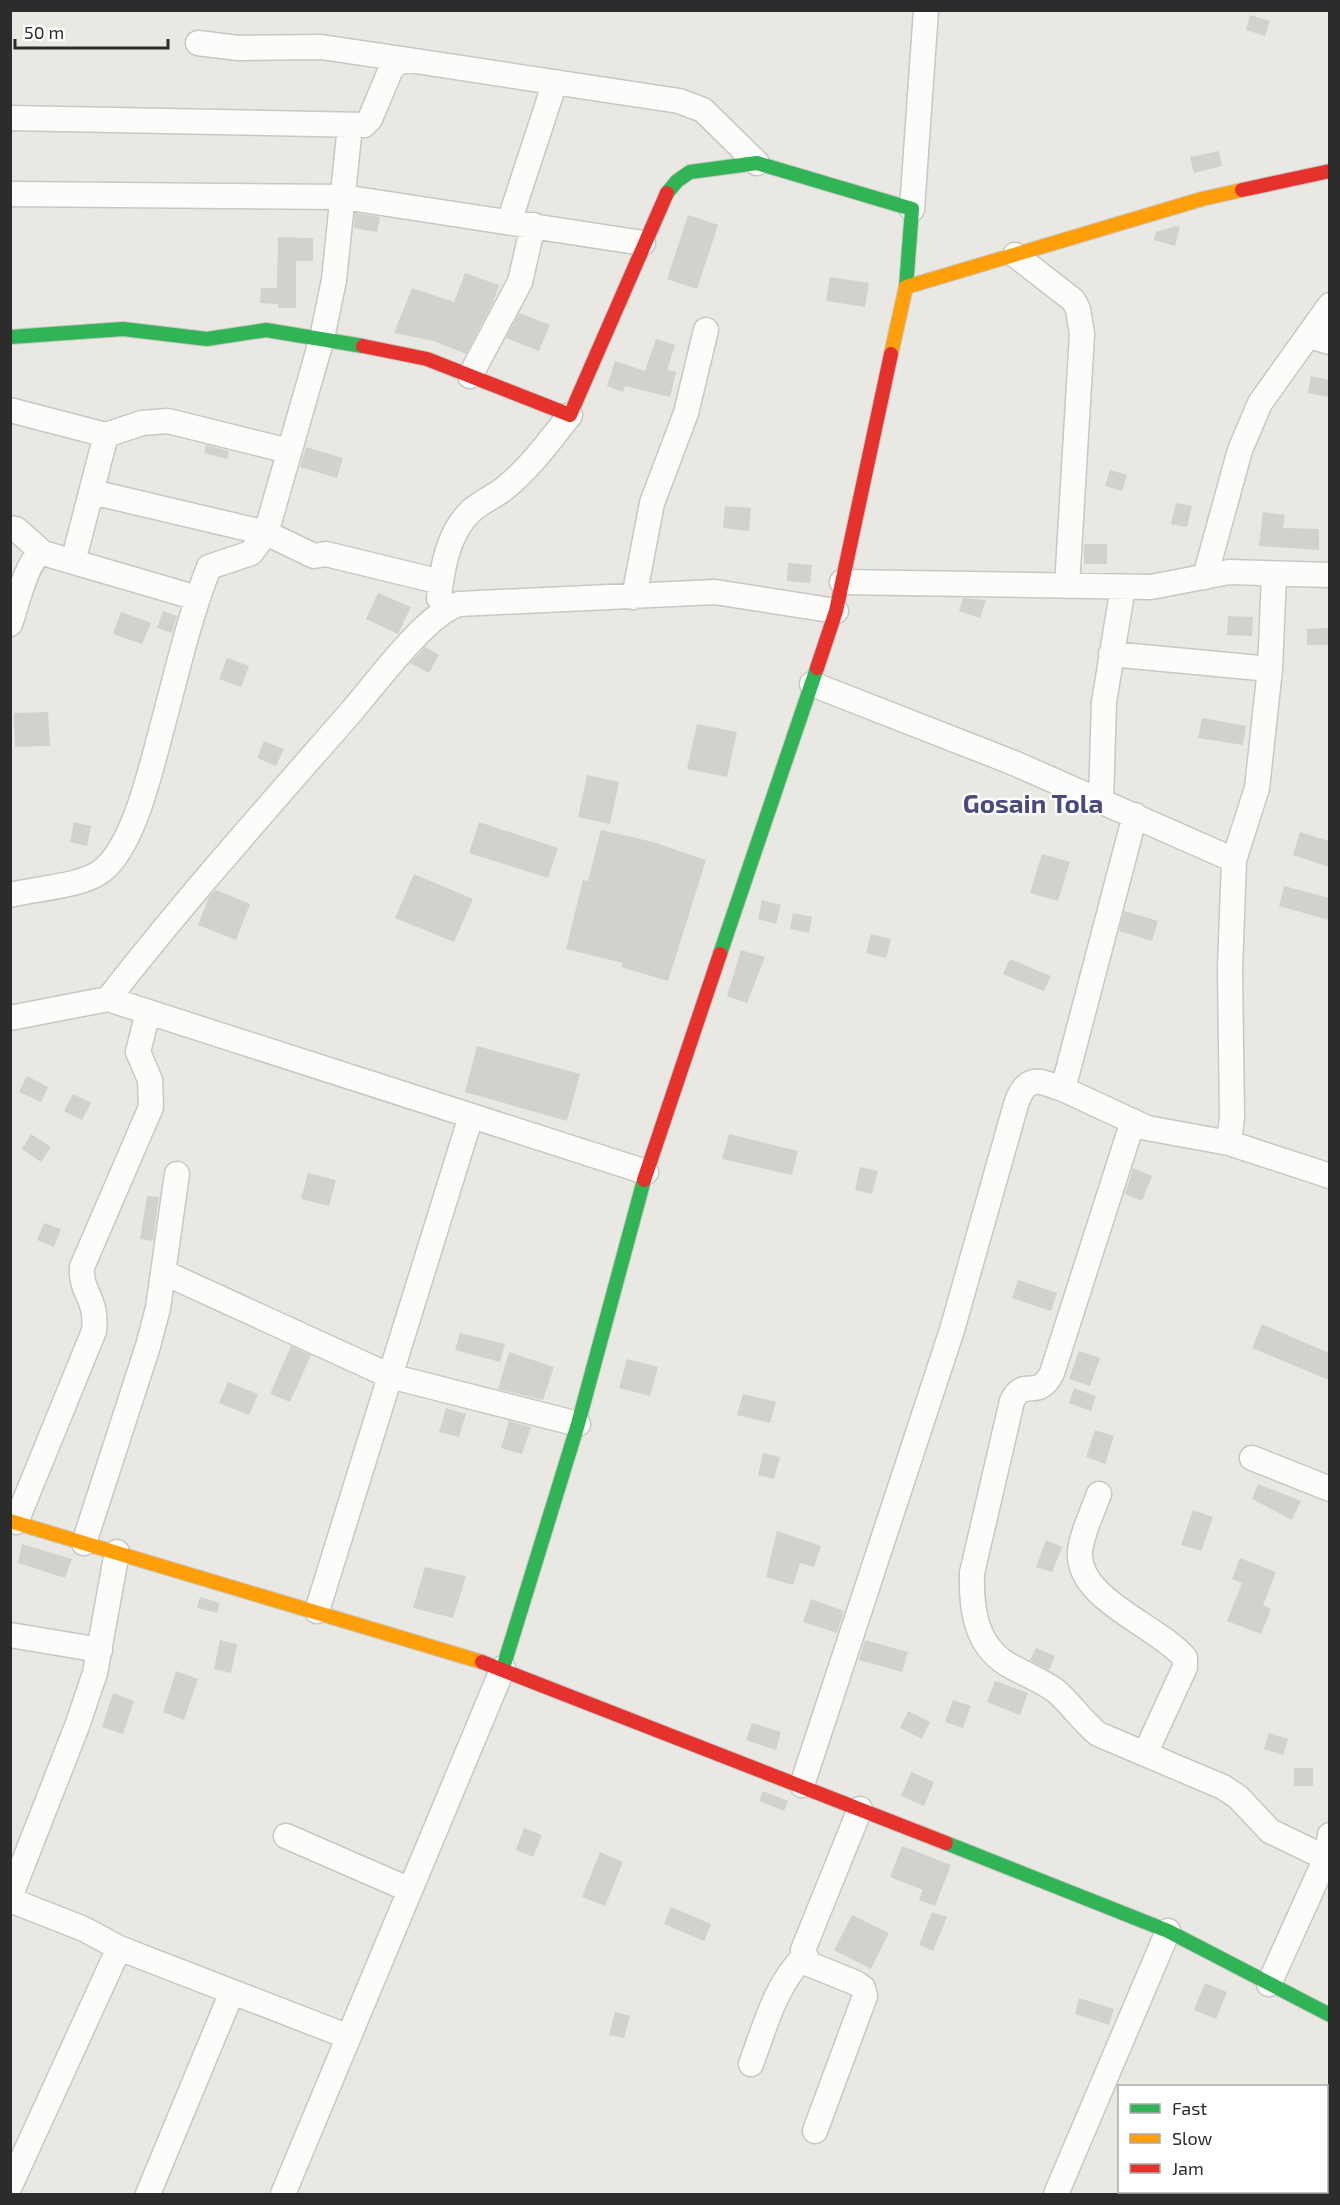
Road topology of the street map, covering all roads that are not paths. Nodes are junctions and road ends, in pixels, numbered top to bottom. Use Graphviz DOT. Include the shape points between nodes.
graph roads {
  1 [pos="926,10"];
  2 [pos="198,43"];
  3 [pos="409,60"];
  4 [pos="555,82"];
  5 [pos="10,118"];
  6 [pos="350,126"];
  7 [pos="757,163"];
  8 [pos="1329,171"];
  9 [pos="10,194"];
  10 [pos="343,197"];
  11 [pos="912,208"];
  12 [pos="509,222"];
  13 [pos="533,225"];
  14 [pos="643,243"];
  15 [pos="1015,255"];
  16 [pos="906,287"];
  17 [pos="1329,305"];
  18 [pos="706,330"];
  19 [pos="10,337"];
  20 [pos="322,338"];
  21 [pos="1319,339"];
  22 [pos="470,376"];
  23 [pos="10,410"];
  24 [pos="570,415"];
  25 [pos="106,435"];
  26 [pos="289,451"];
  27 [pos="92,492"];
  28 [pos="10,528"];
  29 [pos="266,533"];
  30 [pos="43,553"];
  31 [pos="73,562"];
  32 [pos="1274,575"];
  33 [pos="1329,575"];
  34 [pos="1205,577"];
  35 [pos="441,582"];
  36 [pos="842,582"];
  37 [pos="1067,586"];
  38 [pos="1122,587"];
  39 [pos="634,597"];
  40 [pos="197,598"];
  41 [pos="836,611"];
  42 [pos="437,615"];
  43 [pos="10,624"];
  44 [pos="1111,654"];
  45 [pos="1270,669"];
  46 [pos="812,684"];
  47 [pos="1101,800"];
  48 [pos="1135,815"];
  49 [pos="1234,860"];
  50 [pos="10,895"];
  51 [pos="108,999"];
  52 [pos="148,1012"];
  53 [pos="10,1018"];
  54 [pos="1063,1089"];
  55 [pos="471,1116"];
  56 [pos="1133,1121"];
  57 [pos="1229,1143"];
  58 [pos="646,1172"];
  59 [pos="177,1174"];
  60 [pos="1329,1176"];
  61 [pos="165,1273"];
  62 [pos="390,1376"];
  63 [pos="578,1425"];
  64 [pos="1252,1458"];
  65 [pos="1329,1489"];
  66 [pos="1099,1494"];
  67 [pos="13,1521"];
  68 [pos="84,1543"];
  69 [pos="117,1552"];
  70 [pos="317,1611"];
  71 [pos="10,1635"];
  72 [pos="100,1650"];
  73 [pos="503,1668"];
  74 [pos="1145,1754"];
  75 [pos="802,1785"];
  76 [pos="860,1809"];
  77 [pos="286,1836"];
  78 [pos="1328,1851"];
  79 [pos="410,1890"];
  80 [pos="10,1899"];
  81 [pos="1168,1931"];
  82 [pos="118,1947"];
  83 [pos="804,1957"];
  84 [pos="1269,1984"];
  85 [pos="232,1992"];
  86 [pos="1329,2015"];
  87 [pos="349,2037"];
  88 [pos="751,2064"];
  89 [pos="815,2131"];
  90 [pos="10,2186"];
  91 [pos="148,2194"];
  92 [pos="283,2194"];
  93 [pos="1056,2194"];
  1 -- 11 [label="street"];
  2 -- 3 [label="street" via="238,48 321,47"];
  3 -- 4 [label="street"];
  3 -- 6 [label="street" via="391,69 370,119 364,125"];
  4 -- 7 [label="street" via="679,101 695,107"];
  4 -- 12 [label="street"];
  5 -- 6 [label="street"];
  6 -- 10 [label="street"];
  7 -- 11 [label="street"];
  7 -- 14 [label="street" via="681,175 661,202"];
  8 -- 15 [label="street" via="1202,199"];
  9 -- 10 [label="street"];
  10 -- 12 [label="street"];
  10 -- 20 [label="street" via="334,280"];
  11 -- 16 [label="street"];
  12 -- 13 [label="street"];
  13 -- 14 [label="street"];
  13 -- 22 [label="street" via="520,282"];
  14 -- 24 [label="street"];
  15 -- 16 [label="street"];
  15 -- 37 [label="street" via="1072,300 1078,309 1082,334"];
  16 -- 36 [label="street"];
  17 -- 21 [label="street"];
  18 -- 39 [label="street" via="686,413 652,503"];
  19 -- 20 [label="street" via="123,329 207,339 266,330"];
  20 -- 22 [label="street" via="427,359"];
  20 -- 26 [label="street"];
  21 -- 34 [label="street" via="1260,403 1240,450"];
  22 -- 24 [label="street"];
  23 -- 25 [label="street"];
  24 -- 35 [label="street" via="533,461 462,522 453,536"];
  25 -- 26 [label="street" via="142,423 168,420"];
  25 -- 27 [label="street"];
  26 -- 29 [label="street"];
  27 -- 29 [label="street"];
  27 -- 31 [label="street"];
  28 -- 30 [label="street"];
  29 -- 35 [label="street" via="314,556 326,554"];
  29 -- 40 [label="street" via="251,554 209,567"];
  30 -- 31 [label="street"];
  30 -- 43 [label="street" via="37,554 31,563"];
  31 -- 40 [label="street"];
  32 -- 33 [label="street"];
  32 -- 34 [label="street" via="1229,572"];
  32 -- 45 [label="street"];
  34 -- 38 [label="street" via="1151,587"];
  35 -- 42 [label="street"];
  36 -- 37 [label="street"];
  36 -- 41 [label="street"];
  37 -- 38 [label="street"];
  38 -- 44 [label="street"];
  39 -- 41 [label="street" via="715,592"];
  39 -- 42 [label="street" via="459,604"];
  40 -- 50 [label="street" via="128,836 102,870 79,881"];
  41 -- 46 [label="street"];
  42 -- 51 [label="street" via="162,930"];
  44 -- 45 [label="street"];
  44 -- 47 [label="street" via="1104,702"];
  45 -- 49 [label="street" via="1257,788"];
  46 -- 47 [label="street"];
  46 -- 58 [label="street"];
  47 -- 48 [label="street"];
  48 -- 49 [label="street"];
  48 -- 54 [label="street"];
  49 -- 57 [label="street"];
  51 -- 52 [label="street"];
  51 -- 53 [label="street"];
  52 -- 55 [label="street"];
  52 -- 67 [label="street" via="138,1052 150,1080 151,1107 82,1267 81,1278 95,1310 94,1331"];
  54 -- 56 [label="street"];
  54 -- 75 [label="street" via="1040,1081 1029,1082 1017,1101 952,1330"];
  55 -- 58 [label="street"];
  55 -- 62 [label="street"];
  56 -- 57 [label="street" via="1147,1128"];
  56 -- 74 [label="street" via="1052,1373 1046,1386 1023,1388 1012,1401 972,1573 971,1598 977,1627 987,1647 1005,1663 1054,1690 1098,1734"];
  57 -- 60 [label="street"];
  58 -- 63 [label="street"];
  59 -- 61 [label="street"];
  61 -- 62 [label="street"];
  61 -- 68 [label="street" via="148,1346"];
  62 -- 63 [label="street"];
  62 -- 70 [label="street"];
  63 -- 73 [label="street"];
  64 -- 65 [label="street"];
  66 -- 74 [label="street" via="1081,1548 1084,1576 1097,1591 1185,1658 1185,1667"];
  67 -- 68 [label="street"];
  68 -- 69 [label="street"];
  69 -- 70 [label="street"];
  69 -- 72 [label="street"];
  70 -- 73 [label="street"];
  71 -- 72 [label="street"];
  72 -- 80 [label="street" via="77,1726"];
  73 -- 75 [label="street"];
  73 -- 79 [label="street"];
  74 -- 78 [label="street" via="1223,1787 1286,1841"];
  75 -- 76 [label="street"];
  76 -- 81 [label="street"];
  76 -- 83 [label="street" via="805,1940"];
  77 -- 79 [label="street"];
  78 -- 84 [label="street"];
  79 -- 87 [label="street"];
  80 -- 82 [label="street"];
  81 -- 84 [label="street"];
  81 -- 93 [label="street"];
  82 -- 85 [label="street"];
  82 -- 90 [label="street"];
  83 -- 88 [label="street" via="780,1991"];
  83 -- 89 [label="street" via="809,1964 856,1983 865,1996"];
  84 -- 86 [label="street"];
  85 -- 87 [label="street"];
  85 -- 91 [label="street"];
  87 -- 92 [label="street"];
}
